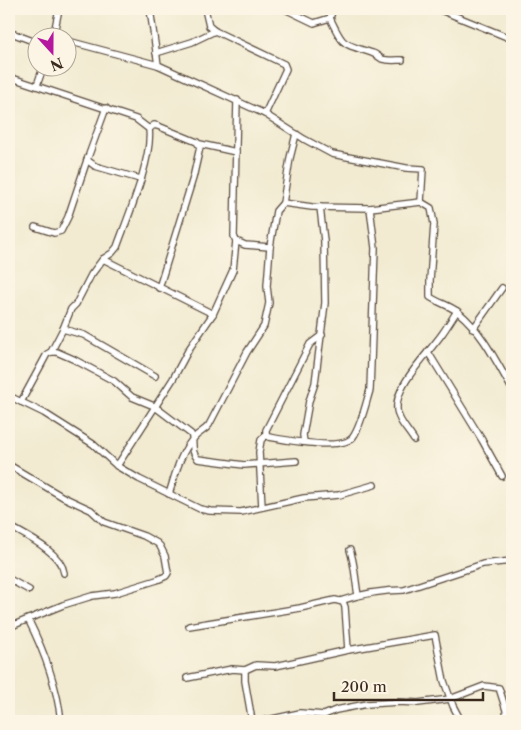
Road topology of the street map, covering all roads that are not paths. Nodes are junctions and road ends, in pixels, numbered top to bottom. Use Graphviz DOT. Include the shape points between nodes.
graph roads {
  1 [pos="59,9"];
  2 [pos="150,9"];
  3 [pos="204,9"];
  4 [pos="285,9"];
  5 [pos="333,9"];
  6 [pos="438,9"];
  7 [pos="330,18"];
  8 [pos="56,28"];
  9 [pos="215,31"];
  10 [pos="9,32"];
  11 [pos="28,39"];
  12 [pos="512,39"];
  13 [pos="78,44"];
  14 [pos="156,53"];
  15 [pos="402,60"];
  16 [pos="158,65"];
  17 [pos="9,77"];
  18 [pos="39,78"];
  19 [pos="36,86"];
  20 [pos="237,100"];
  21 [pos="106,108"];
  22 [pos="265,114"];
  23 [pos="149,129"];
  24 [pos="296,134"];
  25 [pos="200,144"];
  26 [pos="236,152"];
  27 [pos="87,160"];
  28 [pos="140,180"];
  29 [pos="421,202"];
  30 [pos="283,204"];
  31 [pos="320,207"];
  32 [pos="370,208"];
  33 [pos="35,227"];
  34 [pos="236,242"];
  35 [pos="270,247"];
  36 [pos="103,259"];
  37 [pos="159,288"];
  38 [pos="502,288"];
  39 [pos="457,311"];
  40 [pos="213,314"];
  41 [pos="63,329"];
  42 [pos="474,329"];
  43 [pos="322,335"];
  44 [pos="51,352"];
  45 [pos="428,352"];
  46 [pos="155,376"];
  47 [pos="512,389"];
  48 [pos="9,396"];
  49 [pos="21,402"];
  50 [pos="154,406"];
  51 [pos="266,435"];
  52 [pos="193,438"];
  53 [pos="414,440"];
  54 [pos="304,442"];
  55 [pos="296,461"];
  56 [pos="260,463"];
  57 [pos="9,465"];
  58 [pos="117,466"];
  59 [pos="502,476"];
  60 [pos="374,485"];
  61 [pos="169,494"];
  62 [pos="262,507"];
  63 [pos="9,526"];
  64 [pos="350,550"];
  65 [pos="512,561"];
  66 [pos="64,573"];
  67 [pos="9,579"];
  68 [pos="29,590"];
  69 [pos="358,595"];
  70 [pos="340,601"];
  71 [pos="28,619"];
  72 [pos="9,626"];
  73 [pos="189,626"];
  74 [pos="348,650"];
  75 [pos="245,670"];
  76 [pos="187,678"];
  77 [pos="450,699"];
  78 [pos="61,721"];
  79 [pos="252,721"];
  80 [pos="263,721"];
  81 [pos="461,721"];
  82 [pos="507,721"];
  1 -- 8 [label="street"];
  2 -- 14 [label="street"];
  3 -- 9 [label="street" via="209,26"];
  4 -- 7 [label="street" via="314,23"];
  5 -- 7 [label="street"];
  6 -- 12 [label="street"];
  7 -- 15 [label="street" via="347,45 374,53 384,60"];
  9 -- 14 [label="street"];
  9 -- 22 [label="street" via="284,64 286,69"];
  10 -- 11 [label="street"];
  13 -- 16 [label="street"];
  14 -- 16 [label="street"];
  16 -- 20 [label="street"];
  17 -- 19 [label="street"];
  18 -- 19 [label="street"];
  19 -- 21 [label="street"];
  20 -- 22 [label="street"];
  20 -- 26 [label="street"];
  21 -- 23 [label="street" via="136,119"];
  21 -- 27 [label="street"];
  22 -- 24 [label="street"];
  23 -- 25 [label="street" via="158,126"];
  23 -- 28 [label="street" via="150,142"];
  24 -- 29 [label="street" via="332,154 423,169"];
  24 -- 30 [label="street"];
  25 -- 26 [label="street"];
  25 -- 37 [label="street" via="193,178"];
  26 -- 34 [label="street"];
  27 -- 28 [label="street" via="94,166"];
  27 -- 33 [label="street" via="68,217 60,231 54,233"];
  28 -- 36 [label="street" via="117,247"];
  29 -- 32 [label="street"];
  29 -- 39 [label="street" via="431,208 434,224 430,297"];
  30 -- 31 [label="street"];
  30 -- 35 [label="street" via="276,211"];
  31 -- 32 [label="street"];
  31 -- 43 [label="street" via="325,303"];
  32 -- 54 [label="street" via="375,285 370,390 353,437 348,442"];
  34 -- 35 [label="street"];
  34 -- 40 [label="street" via="233,270"];
  35 -- 52 [label="street" via="269,303 264,326 206,430"];
  36 -- 37 [label="street"];
  36 -- 41 [label="street" via="71,309"];
  37 -- 40 [label="street"];
  38 -- 42 [label="street"];
  39 -- 42 [label="street"];
  39 -- 45 [label="street"];
  40 -- 50 [label="street"];
  41 -- 44 [label="street"];
  41 -- 46 [label="street" via="84,335"];
  42 -- 47 [label="street"];
  43 -- 51 [label="street" via="310,344"];
  43 -- 54 [label="street" via="315,383 308,401"];
  44 -- 49 [label="street"];
  44 -- 50 [label="street" via="73,359 114,381 132,397"];
  45 -- 53 [label="street" via="397,398 400,422"];
  45 -- 59 [label="street"];
  48 -- 49 [label="street"];
  49 -- 58 [label="street" via="93,444"];
  50 -- 52 [label="street"];
  50 -- 58 [label="street"];
  51 -- 54 [label="street"];
  51 -- 56 [label="street" via="261,440"];
  52 -- 56 [label="street" via="194,453 198,458"];
  52 -- 61 [label="street" via="181,459"];
  55 -- 56 [label="street"];
  56 -- 62 [label="street"];
  57 -- 71 [label="street" via="91,510 104,522 152,540 160,546 168,564 168,574 157,580 115,593 92,596"];
  58 -- 61 [label="street"];
  60 -- 62 [label="street" via="339,496 304,498"];
  61 -- 62 [label="street" via="210,511 241,512"];
  63 -- 66 [label="street" via="53,554"];
  64 -- 69 [label="street"];
  65 -- 69 [label="street" via="483,564 404,590"];
  67 -- 68 [label="street"];
  69 -- 70 [label="street"];
  70 -- 73 [label="street"];
  70 -- 74 [label="street" via="345,608"];
  71 -- 72 [label="street"];
  71 -- 78 [label="street" via="53,680"];
  74 -- 75 [label="street" via="275,666 256,665"];
  74 -- 77 [label="street" via="436,635"];
  75 -- 76 [label="street" via="232,669"];
  75 -- 79 [label="street"];
  77 -- 80 [label="street" via="367,704 324,714 300,713"];
  77 -- 81 [label="street"];
  77 -- 82 [label="street" via="484,686 499,688"];
}
